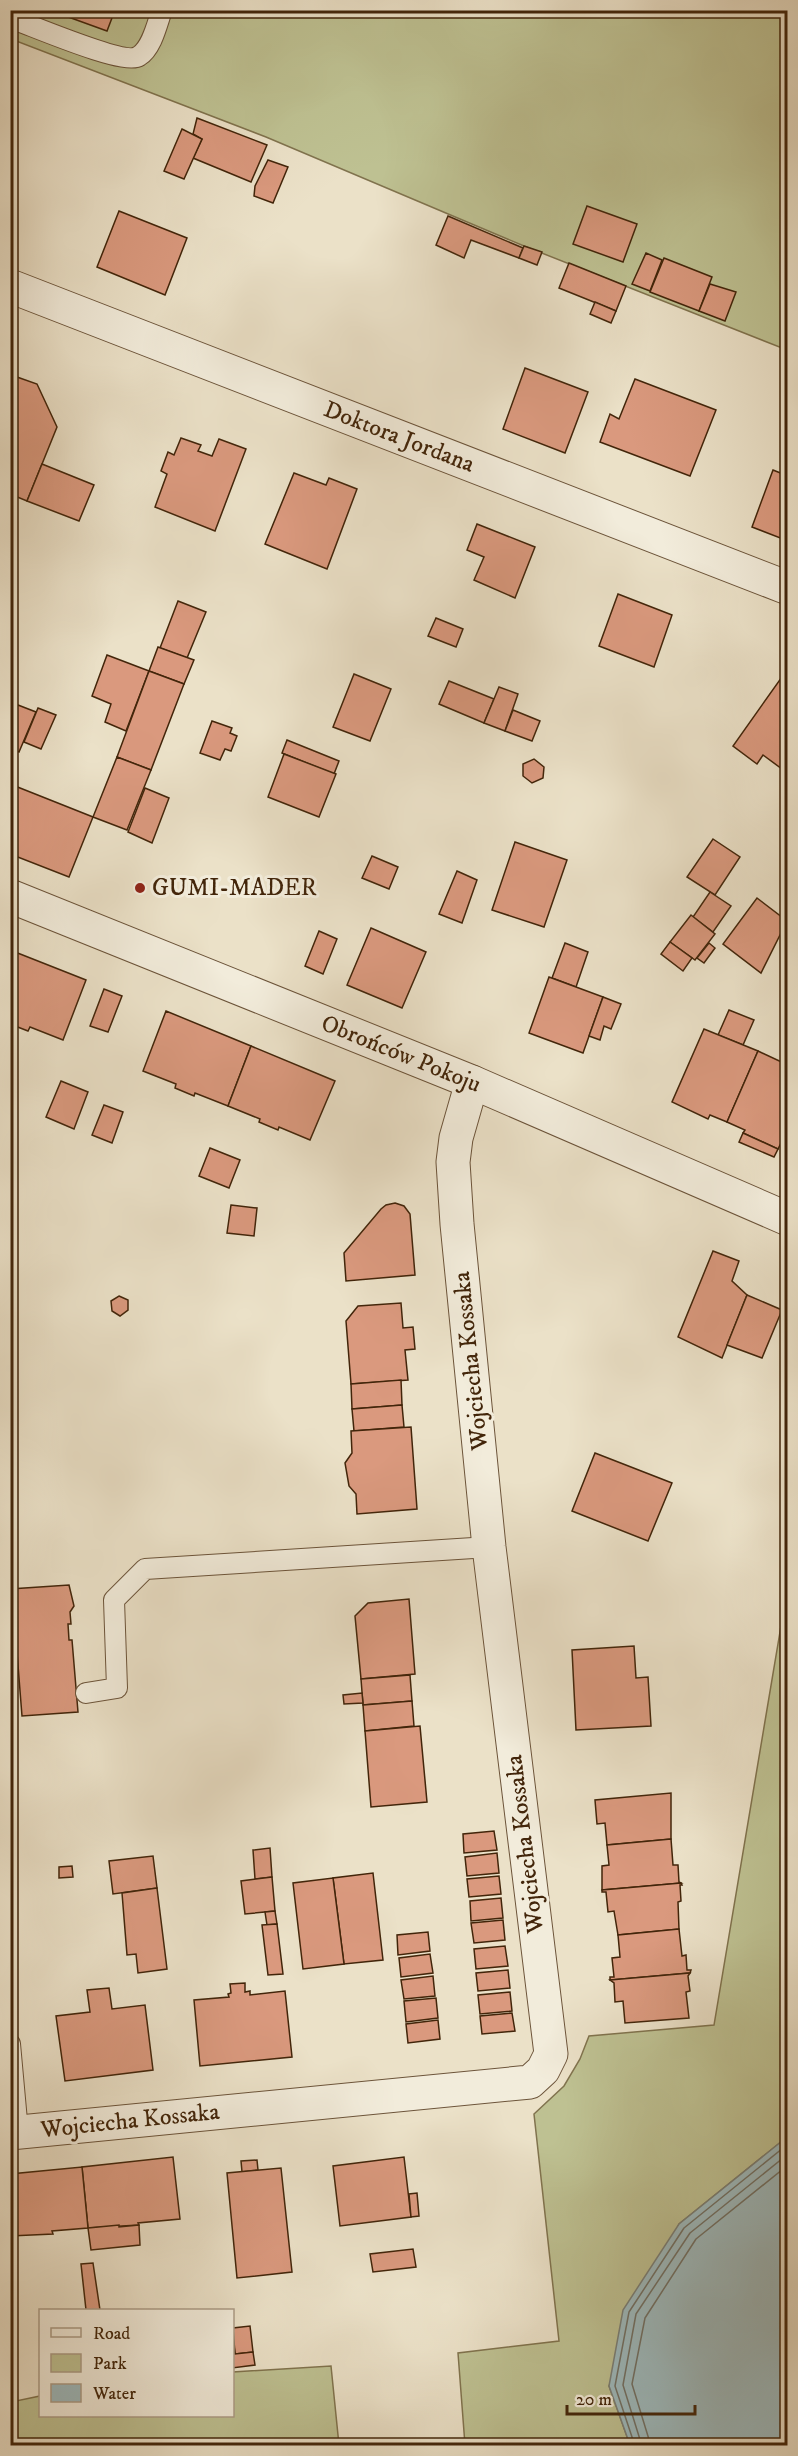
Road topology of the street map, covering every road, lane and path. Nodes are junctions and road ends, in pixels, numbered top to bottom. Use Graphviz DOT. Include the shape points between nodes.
graph roads {
  1 [pos="162,10"];
  2 [pos="10,18"];
  3 [pos="10,286"];
  4 [pos="788,588"];
  5 [pos="10,896"];
  6 [pos="472,1082"];
  7 [pos="788,1219"];
  8 [pos="489,1546"];
  9 [pos="86,1694"];
  10 [pos="10,2044"];
  11 [pos="14,2133"];
  1 -- 2 [label="lane" via="152,39 140,56 129,59"];
  3 -- 4 [label="street, Doktora Jordana"];
  5 -- 6 [label="street, Obrońców Pokoju"];
  6 -- 7 [label="street, Obrońców Pokoju"];
  6 -- 8 [label="street, Wojciecha Kossaka" via="453,1162"];
  8 -- 9 [label="lane" via="145,1569 114,1600 117,1688"];
  8 -- 11 [label="street, Wojciecha Kossaka" via="551,2054 543,2070 530,2082"];
  10 -- 11 [label="lane"];
}
